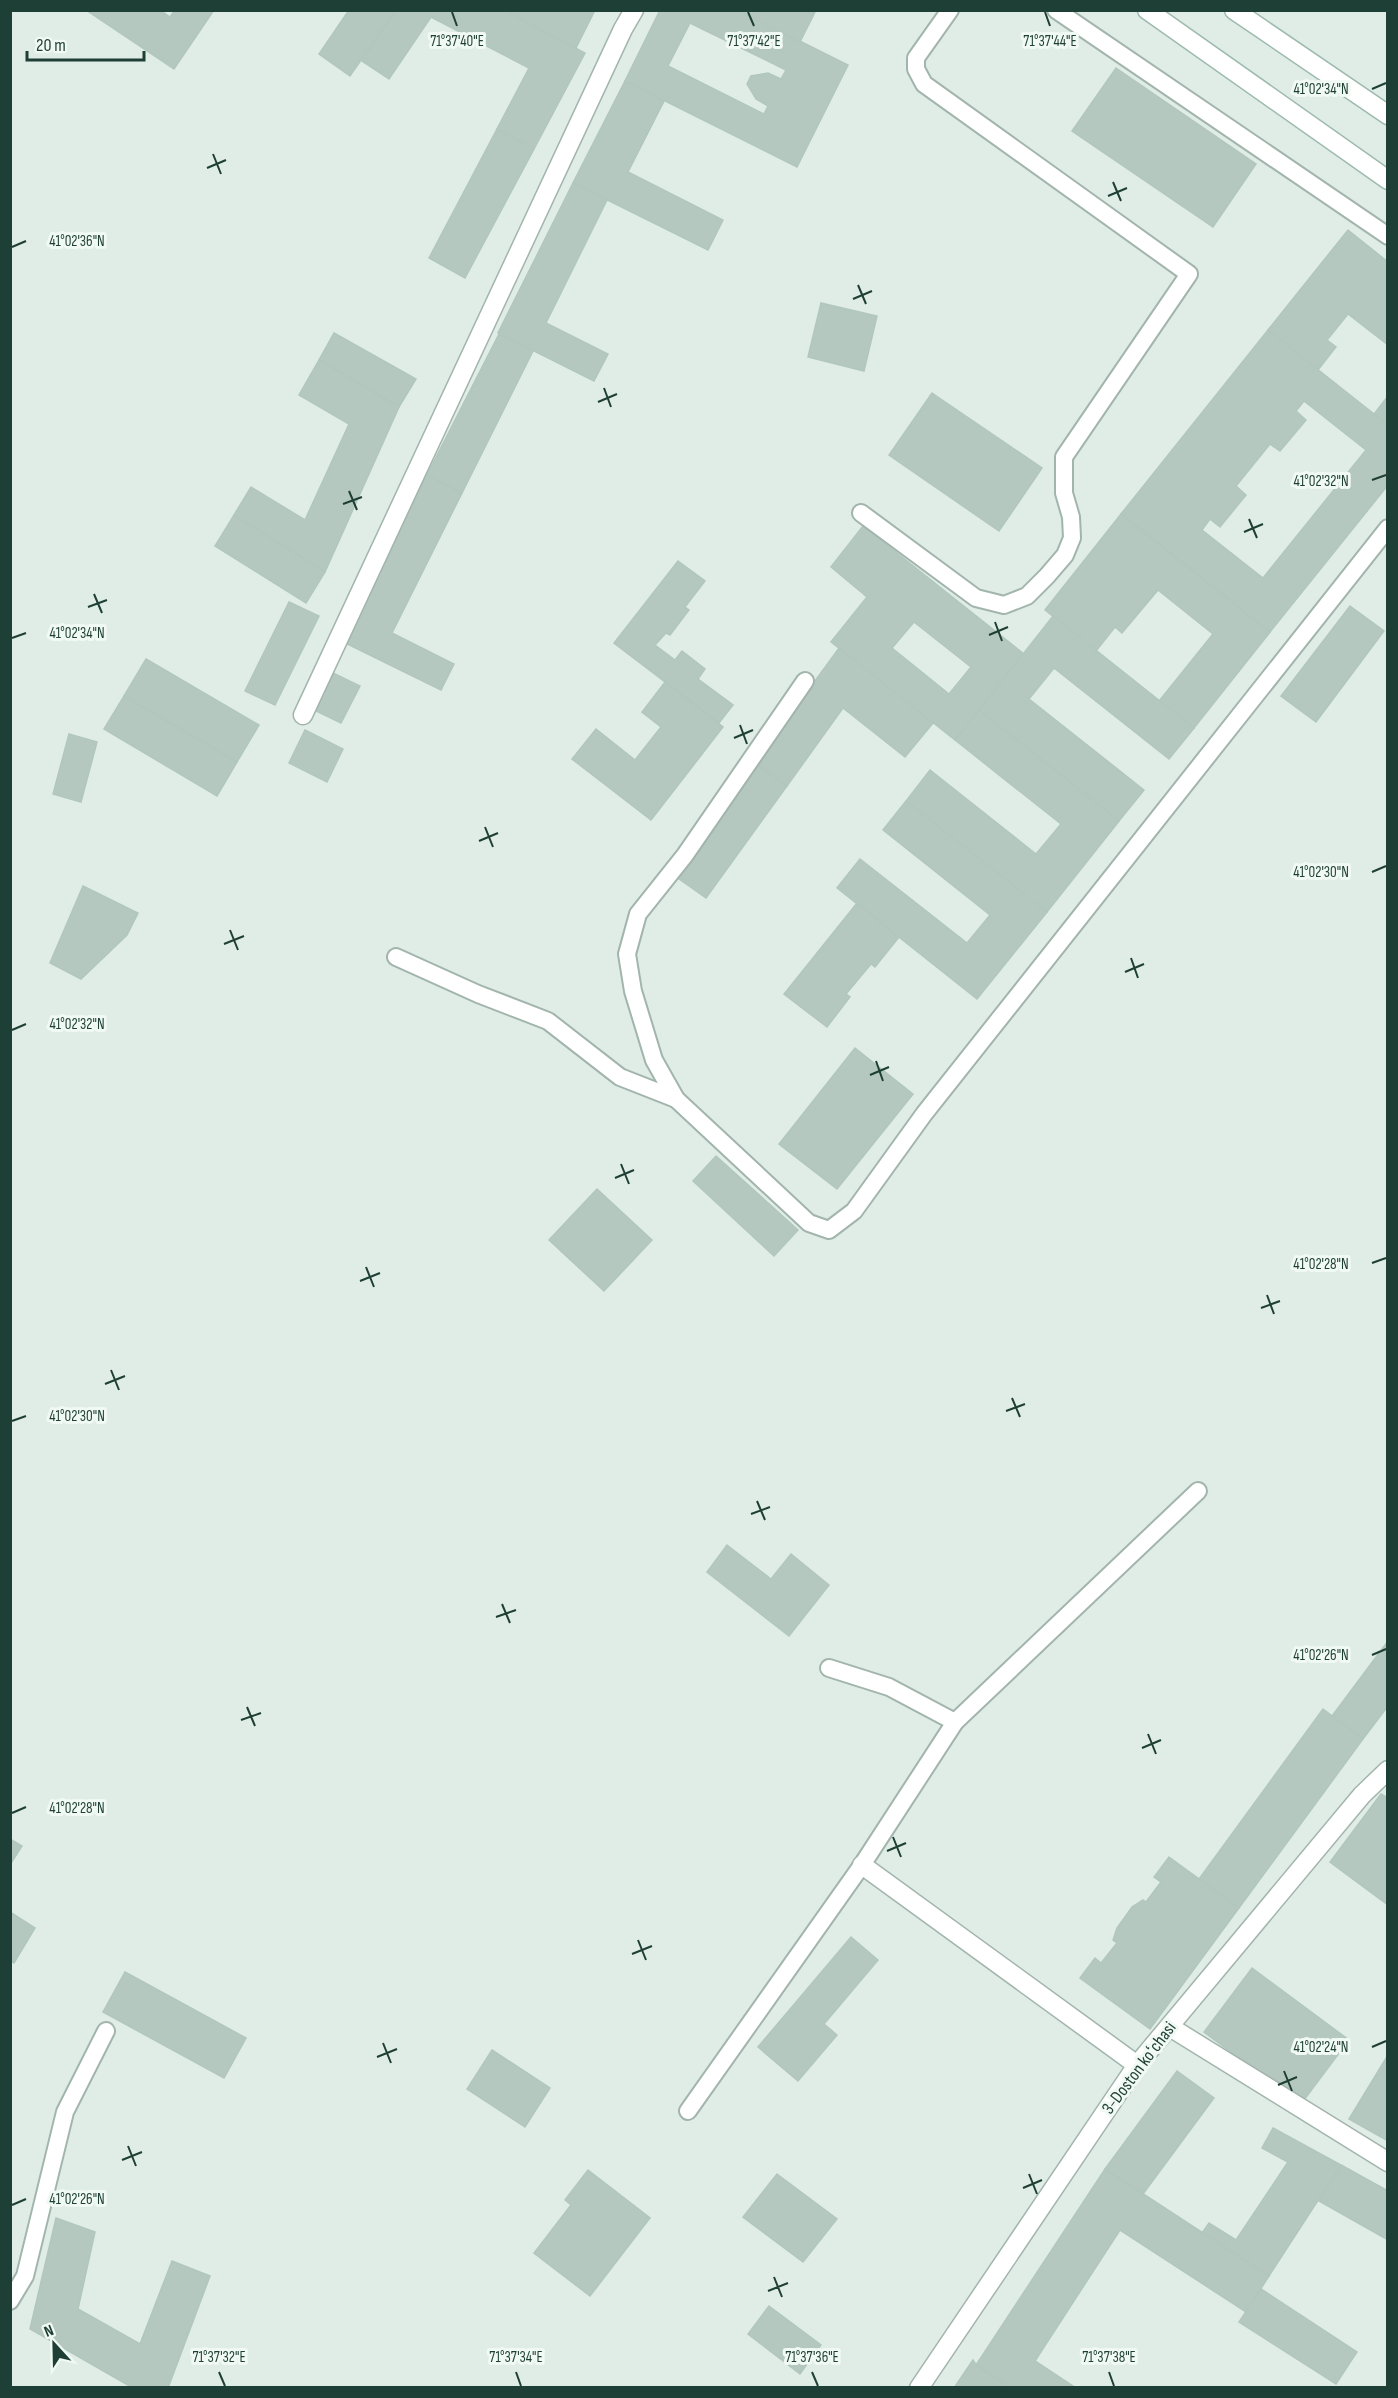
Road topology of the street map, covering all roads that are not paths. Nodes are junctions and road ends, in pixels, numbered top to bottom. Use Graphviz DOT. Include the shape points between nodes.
graph roads {
  1 [pos="634,10"];
  2 [pos="950,10"];
  3 [pos="1056,10"];
  4 [pos="1147,10"];
  5 [pos="1234,10"];
  6 [pos="1388,115"];
  7 [pos="1388,180"];
  8 [pos="1388,236"];
  9 [pos="861,513"];
  10 [pos="1388,528"];
  11 [pos="805,681"];
  12 [pos="303,715"];
  13 [pos="396,957"];
  14 [pos="676,1100"];
  15 [pos="1198,1491"];
  16 [pos="829,1668"];
  17 [pos="955,1722"];
  18 [pos="1388,1770"];
  19 [pos="862,1865"];
  20 [pos="1170,2027"];
  21 [pos="106,2031"];
  22 [pos="1137,2065"];
  23 [pos="688,2111"];
  24 [pos="1388,2162"];
  25 [pos="10,2301"];
  26 [pos="919,2388"];
  1 -- 12 [label="street"];
  2 -- 9 [label="lane" via="916,58 916,69 924,84 1189,274 1064,457 1064,493 1072,538 1065,555 1027,596 1004,605 976,598"];
  3 -- 8 [label="lane"];
  4 -- 7 [label="street"];
  5 -- 6 [label="street"];
  10 -- 14 [label="lane" via="924,1114 854,1212 829,1230 809,1223"];
  11 -- 14 [label="lane" via="685,855 638,914 627,954 633,991 654,1059"];
  13 -- 14 [label="lane" via="548,1021 621,1077"];
  15 -- 17 [label="lane"];
  16 -- 17 [label="lane" via="890,1687"];
  17 -- 19 [label="lane"];
  18 -- 20 [label="street, 3-Doston koʻchasi" via="1362,1796"];
  19 -- 22 [label="street"];
  19 -- 23 [label="lane"];
  20 -- 22 [label="street, 3-Doston koʻchasi"];
  20 -- 24 [label="street"];
  21 -- 25 [label="lane" via="65,2112 25,2276"];
  22 -- 26 [label="street, 3-Doston koʻchasi"];
}
